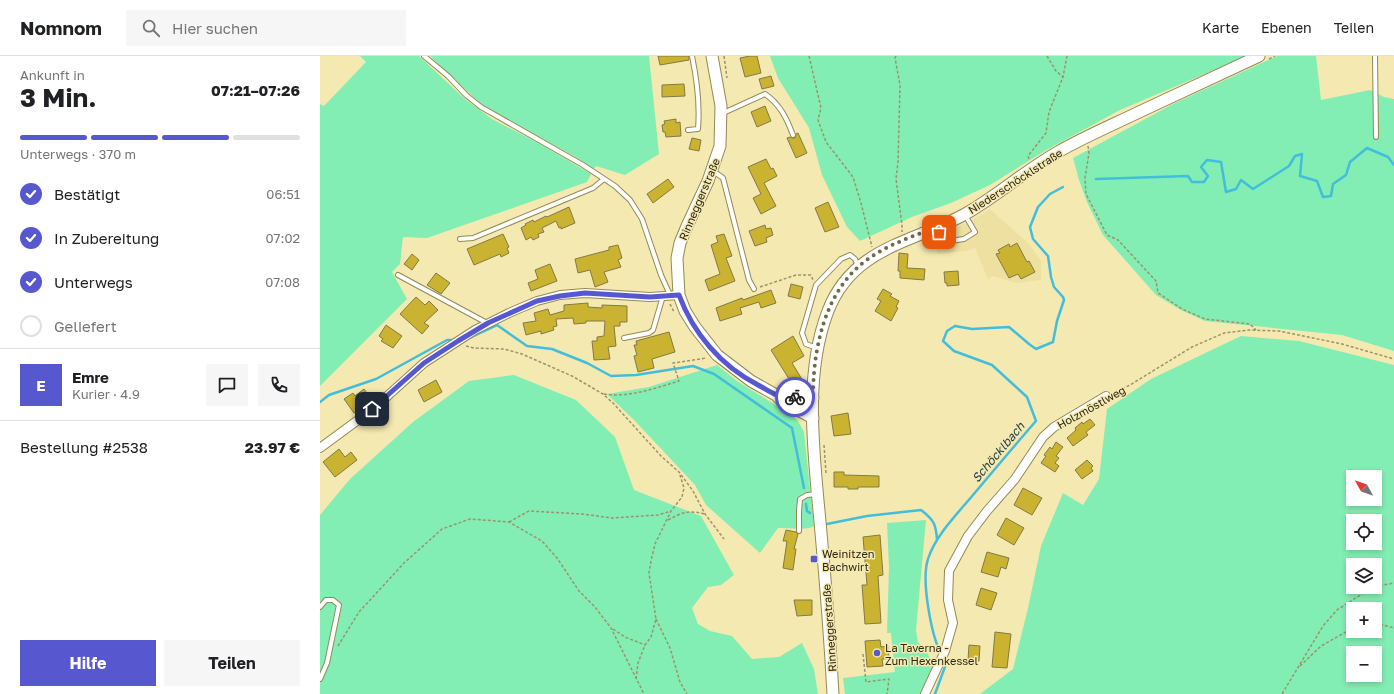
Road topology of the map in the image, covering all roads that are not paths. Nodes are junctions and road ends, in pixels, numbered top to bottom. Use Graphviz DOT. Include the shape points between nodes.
graph roads {
  1 [pos="424,56"];
  2 [pos="692,56"];
  3 [pos="712,56"];
  4 [pos="1375,56"];
  5 [pos="1263,58"];
  6 [pos="721,114"];
  7 [pos="688,130"];
  8 [pos="794,135"];
  9 [pos="1376,137"];
  10 [pos="712,170"];
  11 [pos="604,179"];
  12 [pos="965,214"];
  13 [pos="937,227"];
  14 [pos="460,239"];
  15 [pos="858,266"];
  16 [pos="398,275"];
  17 [pos="754,289"];
  18 [pos="670,295"];
  19 [pos="488,323"];
  20 [pos="624,338"];
  21 [pos="818,348"];
  22 [pos="776,395"];
  23 [pos="1106,396"];
  24 [pos="813,398"];
  25 [pos="814,418"];
  26 [pos="320,448"];
  27 [pos="818,493"];
  28 [pos="799,531"];
  29 [pos="320,607"];
  30 [pos="320,679"];
  31 [pos="833,694"];
  32 [pos="925,694"];
  1 -- 11 [label="lane, Rinneggerstraße" via="481,107"];
  2 -- 7 [label="lane" via="699,111 698,130"];
  3 -- 6 [label="main road, Rinneggerstraße"];
  4 -- 9 [label="lane"];
  5 -- 12 [label="main road, Niederschöcklstraße" via="1087,136 1032,168"];
  6 -- 8 [label="lane" via="765,94 774,100"];
  6 -- 10 [label="main road, Rinneggerstraße" via="720,146"];
  10 -- 17 [label="lane" via="723,178 749,280"];
  10 -- 18 [label="main road, Rinneggerstraße" via="680,243 677,278"];
  11 -- 14 [label="lane" via="586,191 473,238"];
  11 -- 18 [label="lane, Rinneggerstraße" via="630,200 642,219"];
  12 -- 13 [label="main road, Niederschöcklstraße"];
  12 -- 13 [label="lane" via="975,232 964,239 943,242"];
  13 -- 15 [label="main road, Niederschöcklstraße" via="901,241"];
  15 -- 21 [label="main road, Niederschöcklstraße" via="834,298 827,313"];
  15 -- 21 [label="lane" via="850,255 841,259 816,285 802,333 806,344"];
  16 -- 19 [label="lane"];
  18 -- 19 [label="street" via="650,297 585,293 560,296 537,301"];
  18 -- 20 [label="lane" via="653,330"];
  18 -- 22 [label="main road, Rinneggerstraße" via="717,355 751,381"];
  19 -- 26 [label="street" via="424,363 372,409"];
  21 -- 24 [label="main road, Niederschöcklstraße"];
  22 -- 24 [label="main road, Rinneggerstraße"];
  22 -- 25 [label="main road, Rinneggerstraße" via="783,402"];
  23 -- 32 [label="street, Holzmöstlweg" via="1054,427 1043,437 1028,462 968,536 949,571 948,600 953,623 945,651"];
  24 -- 25 [label="main road, Rinneggerstraße"];
  25 -- 27 [label="main road, Rinneggerstraße"];
  27 -- 28 [label="lane" via="800,499"];
  27 -- 31 [label="main road, Rinneggerstraße"];
  29 -- 30 [label="lane" via="326,600 333,600 339,605 327,663"];
}
